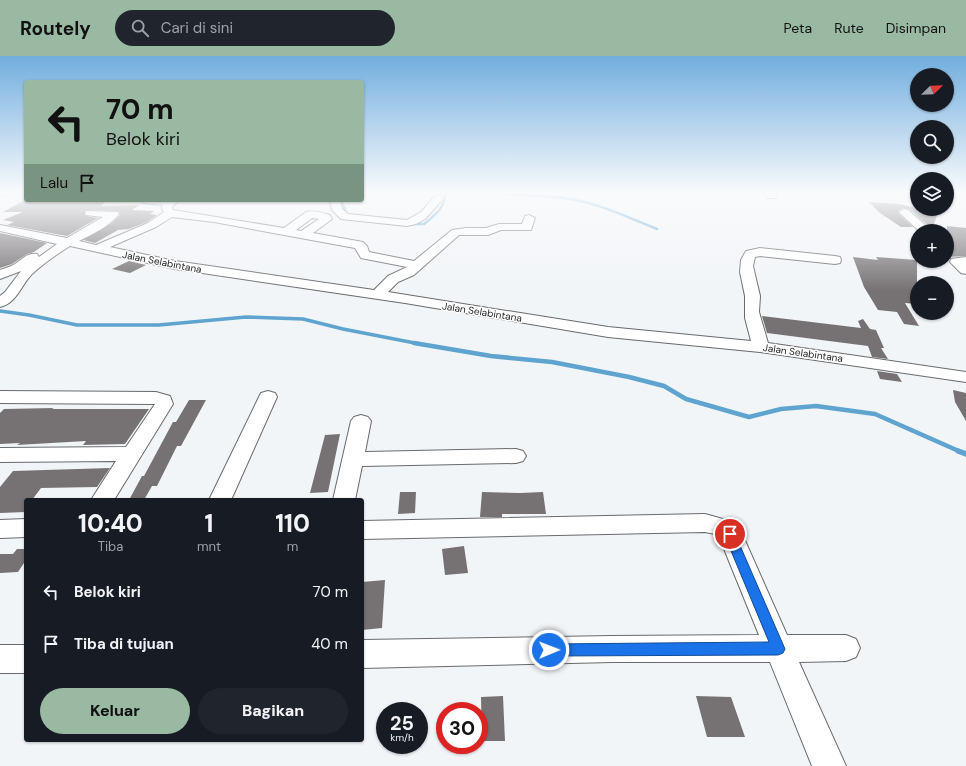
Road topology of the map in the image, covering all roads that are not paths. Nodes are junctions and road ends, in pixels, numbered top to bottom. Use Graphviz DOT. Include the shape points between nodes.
graph roads {
  1 [pos="98,225"];
  2 [pos="152,225"];
  3 [pos="247,225"];
  4 [pos="295,225"];
  5 [pos="317,225"];
  6 [pos="528,225"];
  7 [pos="0,228"];
  8 [pos="286,232"];
  9 [pos="303,235"];
  10 [pos="61,242"];
  11 [pos="96,249"];
  12 [pos="835,260"];
  13 [pos="416,265"];
  14 [pos="0,275"];
  15 [pos="376,295"];
  16 [pos="0,302"];
  17 [pos="760,347"];
  18 [pos="966,377"];
  19 [pos="0,397"];
  20 [pos="268,397"];
  21 [pos="361,421"];
  22 [pos="131,454"];
  23 [pos="0,455"];
  24 [pos="516,456"];
  25 [pos="352,458"];
  26 [pos="103,498"];
  27 [pos="221,498"];
  28 [pos="344,498"];
  29 [pos="24,528"];
  30 [pos="0,530"];
  31 [pos="364,530"];
  32 [pos="846,648"];
  33 [pos="778,649"];
  34 [pos="364,654"];
  35 [pos="0,659"];
  36 [pos="24,659"];
  37 [pos="829,766"];
  1 -- 10 [label="street" via="86,233"];
  2 -- 11 [label="street"];
  3 -- 8 [label="street"];
  4 -- 8 [label="street"];
  5 -- 9 [label="street"];
  6 -- 13 [label="street" via="527,228 499,227 488,232 458,231"];
  7 -- 10 [label="street, Jalan Selabintana"];
  8 -- 9 [label="street"];
  9 -- 13 [label="street" via="359,245 365,255"];
  10 -- 11 [label="street, Jalan Selabintana"];
  10 -- 14 [label="street" via="19,267"];
  10 -- 16 [label="street" via="27,272 10,295"];
  11 -- 15 [label="street, Jalan Selabintana" via="182,266"];
  12 -- 17 [label="street" via="760,252 750,254 747,260 753,301 751,313"];
  13 -- 15 [label="street" via="409,272 395,277"];
  15 -- 17 [label="street, Jalan Selabintana" via="608,332"];
  17 -- 18 [label="street, Jalan Selabintana"];
  19 -- 22 [label="street" via="163,400 162,408"];
  20 -- 27 [label="street"];
  21 -- 25 [label="street"];
  22 -- 23 [label="street"];
  22 -- 26 [label="street"];
  24 -- 25 [label="street"];
  25 -- 28 [label="street"];
  29 -- 30 [label="street"];
  31 -- 33 [label="street" via="714,524 730,534"];
  32 -- 33 [label="street"];
  33 -- 34 [label="street"];
  33 -- 37 [label="street"];
  35 -- 36 [label="street"];
}
